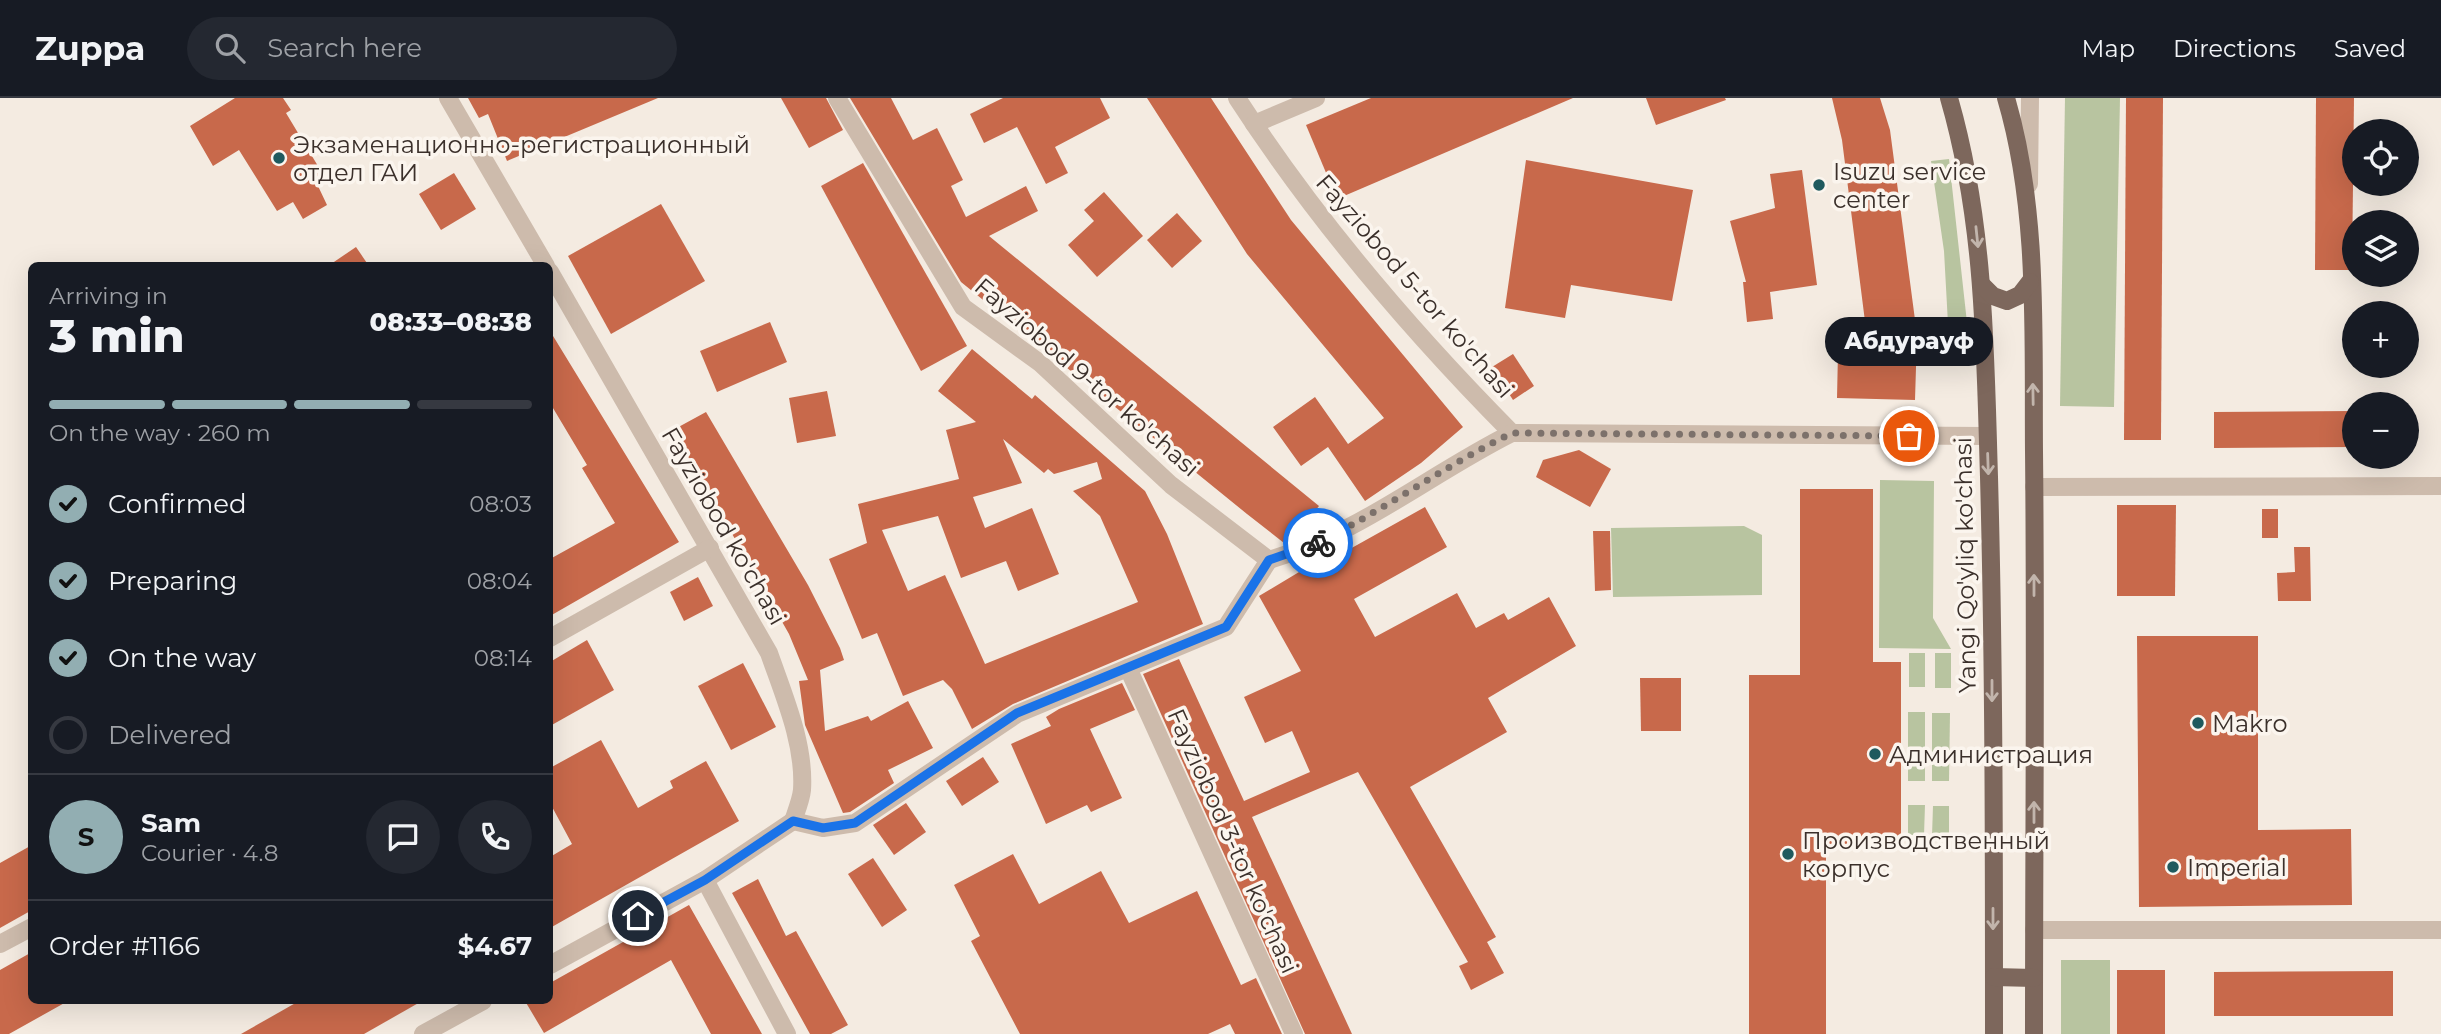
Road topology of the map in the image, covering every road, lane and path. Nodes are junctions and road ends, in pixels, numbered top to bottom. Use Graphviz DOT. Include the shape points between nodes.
graph roads {
  1 [pos="448,98"];
  2 [pos="837,98"];
  3 [pos="1237,98"];
  4 [pos="1316,98"];
  5 [pos="1949,98"];
  6 [pos="2006,98"];
  7 [pos="2031,98"];
  8 [pos="1254,124"];
  9 [pos="2028,212"];
  10 [pos="544,262"];
  11 [pos="553,277"];
  12 [pos="2030,282"];
  13 [pos="1982,285"];
  14 [pos="1512,433"];
  15 [pos="1987,436"];
  16 [pos="2441,486"];
  17 [pos="2034,487"];
  18 [pos="710,548"];
  19 [pos="1269,560"];
  20 [pos="553,636"];
  21 [pos="1128,668"];
  22 [pos="793,821"];
  23 [pos="705,880"];
  24 [pos="28,929"];
  25 [pos="2034,930"];
  26 [pos="2441,930"];
  27 [pos="0,944"];
  28 [pos="553,963"];
  29 [pos="1994,977"];
  30 [pos="2034,978"];
  31 [pos="478,1004"];
  32 [pos="423,1034"];
  33 [pos="787,1034"];
  34 [pos="1294,1034"];
  35 [pos="1994,1034"];
  36 [pos="2034,1034"];
  1 -- 10 [label="street"];
  2 -- 19 [label="street, Fayziobod 9-tor ko'chasi" via="963,307 1040,363 1171,485"];
  3 -- 8 [label="street, Fayziobod 5-tor ko'chasi"];
  4 -- 8 [label="street"];
  5 -- 13 [label="main road, Yangi Qo'yliq ko'chasi, one-way" via="1971,188"];
  6 -- 9 [label="main road"];
  7 -- 9 [label="street"];
  8 -- 14 [label="street, Fayziobod 5-tor ko'chasi" via="1349,254"];
  9 -- 12 [label="main road"];
  11 -- 18 [label="street, Fayziobod ko'chasi"];
  12 -- 13 [label="main road" via="2020,295 2007,301"];
  17 -- 12 [label="main road, one-way"];
  13 -- 15 [label="main road, Yangi Qo'yliq ko'chasi"];
  14 -- 15 [label="street"];
  14 -- 19 [label="street" via="1460,459 1352,526 1303,550"];
  15 -- 29 [label="main road, Yangi Qo'yliq ko'chasi, one-way"];
  16 -- 17 [label="street"];
  25 -- 17 [label="main road, one-way"];
  18 -- 20 [label="street"];
  18 -- 22 [label="street, Fayziobod ko'chasi" via="769,653 787,704 800,758 802,792"];
  19 -- 21 [label="street" via="1226,627"];
  21 -- 22 [label="street" via="1017,713 855,823 823,828"];
  21 -- 34 [label="street, Fayziobod 3-tor ko'chasi"];
  22 -- 23 [label="street"];
  23 -- 28 [label="street"];
  23 -- 33 [label="street"];
  24 -- 27 [label="street"];
  25 -- 26 [label="street"];
  25 -- 30 [label="main road"];
  29 -- 30 [label="main road"];
  29 -- 35 [label="main road, Yangi Qo'yliq ko'chasi"];
  30 -- 36 [label="main road"];
  31 -- 32 [label="street"];
}
